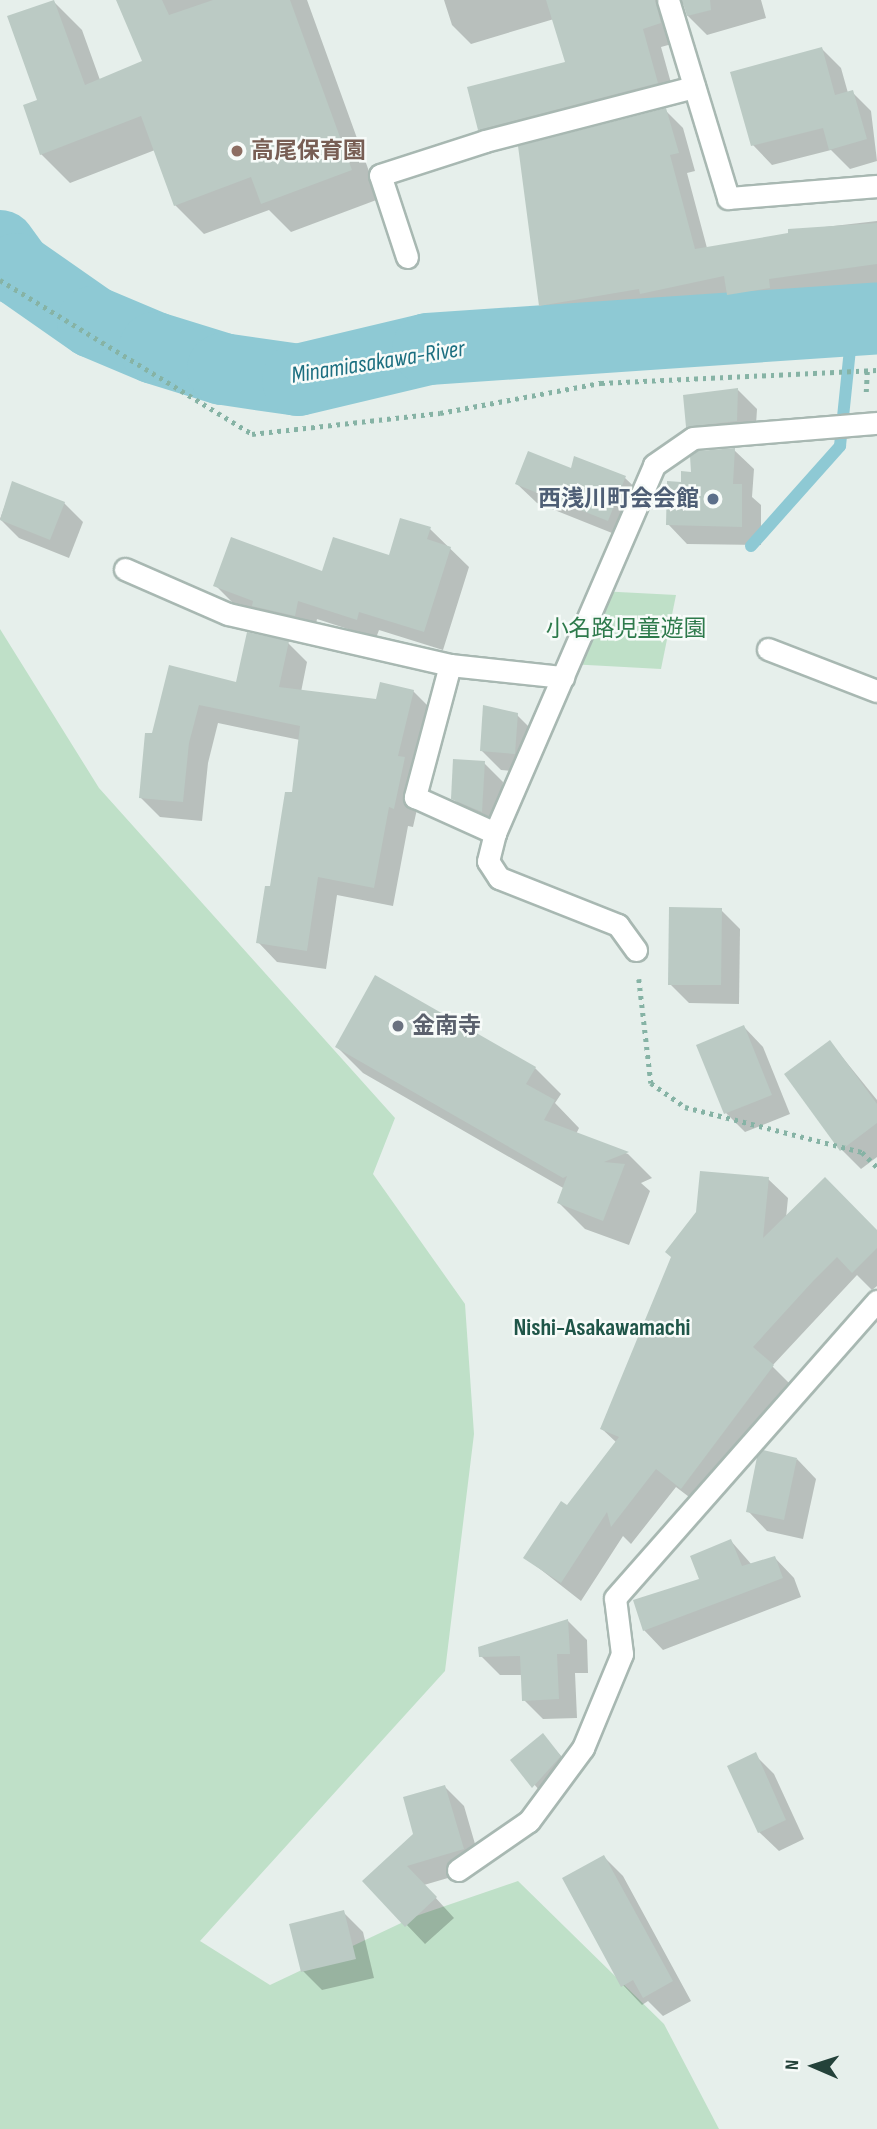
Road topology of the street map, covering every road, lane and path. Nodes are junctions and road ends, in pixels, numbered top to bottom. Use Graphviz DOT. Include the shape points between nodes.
graph roads {
  1 [pos="668,0"];
  2 [pos="694,87"];
  3 [pos="877,186"];
  4 [pos="407,257"];
  5 [pos="0,280"];
  6 [pos="877,370"];
  7 [pos="867,425"];
  8 [pos="125,569"];
  9 [pos="768,649"];
  10 [pos="450,665"];
  11 [pos="563,677"];
  12 [pos="877,691"];
  13 [pos="495,833"];
  14 [pos="636,950"];
  15 [pos="877,1167"];
  16 [pos="877,1301"];
  17 [pos="458,1870"];
  1 -- 2 [label="street"];
  2 -- 3 [label="street" via="728,198"];
  2 -- 4 [label="street" via="485,141 380,175"];
  5 -- 6 [label="path" via="252,434 440,413 601,383"];
  7 -- 11 [label="street" via="693,438 654,466"];
  8 -- 10 [label="street" via="228,614"];
  9 -- 12 [label="street"];
  10 -- 11 [label="street"];
  10 -- 13 [label="street" via="415,797"];
  11 -- 13 [label="street"];
  13 -- 14 [label="street" via="488,861 499,878 618,925"];
  14 -- 15 [label="path" via="651,1083 685,1107 863,1152"];
  16 -- 17 [label="street" via="615,1598 622,1654 583,1748 529,1821"];
}
